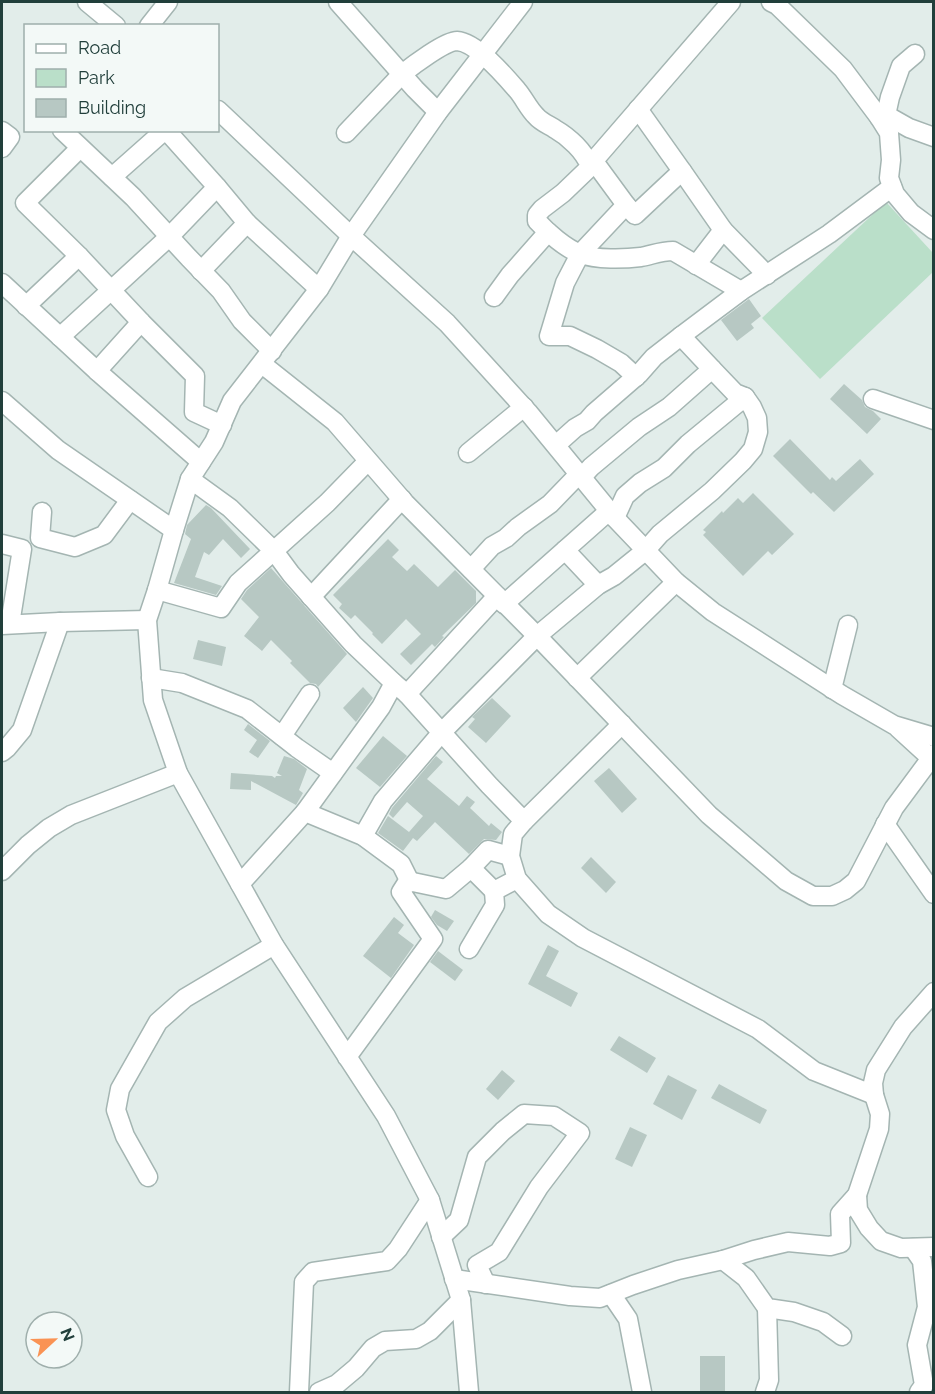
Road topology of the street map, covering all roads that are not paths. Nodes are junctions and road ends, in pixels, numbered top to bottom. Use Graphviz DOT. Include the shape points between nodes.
graph roads {
  1 [pos="87,2"];
  2 [pos="168,2"];
  3 [pos="338,2"];
  4 [pos="523,2"];
  5 [pos="731,2"];
  6 [pos="771,2"];
  7 [pos="114,24"];
  8 [pos="151,24"];
  9 [pos="483,53"];
  10 [pos="915,54"];
  11 [pos="402,74"];
  12 [pos="638,109"];
  13 [pos="219,111"];
  14 [pos="438,112"];
  15 [pos="882,116"];
  16 [pos="64,132"];
  17 [pos="163,132"];
  18 [pos="167,132"];
  19 [pos="346,133"];
  20 [pos="933,137"];
  21 [pos="80,148"];
  22 [pos="591,162"];
  23 [pos="682,171"];
  24 [pos="112,177"];
  25 [pos="217,187"];
  26 [pos="892,187"];
  27 [pos="626,205"];
  28 [pos="247,223"];
  29 [pos="723,230"];
  30 [pos="933,230"];
  31 [pos="548,232"];
  32 [pos="351,236"];
  33 [pos="169,237"];
  34 [pos="580,254"];
  35 [pos="79,256"];
  36 [pos="696,265"];
  37 [pos="201,271"];
  38 [pos="767,275"];
  39 [pos="2,284"];
  40 [pos="319,289"];
  41 [pos="111,291"];
  42 [pos="741,291"];
  43 [pos="494,297"];
  44 [pos="26,306"];
  45 [pos="141,322"];
  46 [pos="681,336"];
  47 [pos="60,337"];
  48 [pos="267,357"];
  49 [pos="712,369"];
  50 [pos="97,371"];
  51 [pos="636,377"];
  52 [pos="745,397"];
  53 [pos="873,399"];
  54 [pos="2,401"];
  55 [pos="524,407"];
  56 [pos="933,420"];
  57 [pos="222,425"];
  58 [pos="556,446"];
  59 [pos="468,453"];
  60 [pos="368,461"];
  61 [pos="201,462"];
  62 [pos="580,476"];
  63 [pos="190,479"];
  64 [pos="402,499"];
  65 [pos="130,500"];
  66 [pos="42,512"];
  67 [pos="612,514"];
  68 [pos="174,530"];
  69 [pos="2,544"];
  70 [pos="565,550"];
  71 [pos="273,551"];
  72 [pos="645,551"];
  73 [pos="471,570"];
  74 [pos="676,582"];
  75 [pos="597,585"];
  76 [pos="157,590"];
  77 [pos="311,597"];
  78 [pos="500,600"];
  79 [pos="147,620"];
  80 [pos="60,622"];
  81 [pos="6,625"];
  82 [pos="848,625"];
  83 [pos="537,636"];
  84 [pos="151,678"];
  85 [pos="577,678"];
  86 [pos="400,688"];
  87 [pos="832,689"];
  88 [pos="310,694"];
  89 [pos="622,724"];
  90 [pos="894,725"];
  91 [pos="442,732"];
  92 [pos="282,736"];
  93 [pos="933,737"];
  94 [pos="2,752"];
  95 [pos="932,758"];
  96 [pos="178,772"];
  97 [pos="333,773"];
  98 [pos="305,812"];
  99 [pos="524,821"];
  100 [pos="885,824"];
  101 [pos="363,836"];
  102 [pos="510,856"];
  103 [pos="471,868"];
  104 [pos="2,871"];
  105 [pos="517,879"];
  106 [pos="409,880"];
  107 [pos="240,884"];
  108 [pos="494,891"];
  109 [pos="933,894"];
  110 [pos="274,945"];
  111 [pos="468,949"];
  112 [pos="933,992"];
  113 [pos="347,1057"];
  114 [pos="874,1095"];
  115 [pos="148,1177"];
  116 [pos="857,1194"];
  117 [pos="430,1200"];
  118 [pos="441,1237"];
  119 [pos="933,1247"];
  120 [pos="913,1248"];
  121 [pos="723,1260"];
  122 [pos="454,1279"];
  123 [pos="486,1284"];
  124 [pos="611,1294"];
  125 [pos="461,1300"];
  126 [pos="767,1308"];
  127 [pos="842,1336"];
  128 [pos="298,1392"];
  129 [pos="319,1392"];
  130 [pos="469,1392"];
  131 [pos="642,1392"];
  132 [pos="765,1392"];
  133 [pos="919,1392"];
  1 -- 7 [label="street"];
  2 -- 8 [label="street"];
  3 -- 11 [label="street"];
  4 -- 9 [label="street"];
  5 -- 12 [label="street"];
  6 -- 15 [label="street" via="843,69"];
  9 -- 11 [label="street" via="453,41"];
  9 -- 14 [label="street"];
  9 -- 22 [label="street" via="538,119 559,131"];
  10 -- 15 [label="street" via="901,66"];
  11 -- 14 [label="street"];
  11 -- 19 [label="street"];
  12 -- 22 [label="street"];
  12 -- 23 [label="street"];
  13 -- 32 [label="street"];
  14 -- 32 [label="street"];
  15 -- 20 [label="street"];
  15 -- 26 [label="street" via="889,133"];
  16 -- 21 [label="street"];
  17 -- 24 [label="street"];
  18 -- 25 [label="street"];
  21 -- 24 [label="street"];
  21 -- 35 [label="street" via="25,203"];
  22 -- 27 [label="street"];
  22 -- 31 [label="street" via="564,193 537,215 537,221"];
  23 -- 27 [label="street" via="635,215"];
  23 -- 29 [label="street"];
  24 -- 33 [label="street"];
  25 -- 28 [label="street"];
  25 -- 33 [label="street"];
  26 -- 30 [label="street" via="911,213"];
  26 -- 38 [label="street"];
  27 -- 34 [label="street"];
  28 -- 37 [label="street"];
  28 -- 40 [label="street"];
  29 -- 36 [label="street"];
  29 -- 38 [label="street"];
  31 -- 34 [label="street"];
  31 -- 43 [label="street"];
  32 -- 40 [label="street"];
  32 -- 55 [label="street" via="447,323"];
  33 -- 37 [label="street"];
  33 -- 41 [label="street"];
  34 -- 36 [label="street" via="628,258 673,251"];
  34 -- 51 [label="street" via="565,283 549,336 570,336 621,363"];
  35 -- 41 [label="street"];
  35 -- 44 [label="street"];
  36 -- 42 [label="street"];
  37 -- 48 [label="street" via="221,291"];
  38 -- 42 [label="street"];
  39 -- 44 [label="street"];
  40 -- 48 [label="street"];
  41 -- 45 [label="street"];
  41 -- 47 [label="street"];
  42 -- 46 [label="street"];
  44 -- 47 [label="street"];
  45 -- 50 [label="street"];
  45 -- 57 [label="street" via="195,376 194,412"];
  46 -- 49 [label="street"];
  46 -- 51 [label="street"];
  47 -- 50 [label="street"];
  48 -- 57 [label="street" via="232,401"];
  48 -- 60 [label="street" via="335,422"];
  49 -- 52 [label="street" via="735,393"];
  49 -- 62 [label="street"];
  50 -- 61 [label="street"];
  51 -- 58 [label="street"];
  52 -- 67 [label="street" via="664,468 625,496"];
  52 -- 72 [label="street" via="757,418 753,449"];
  53 -- 56 [label="street"];
  54 -- 65 [label="street" via="58,450"];
  55 -- 58 [label="street"];
  55 -- 59 [label="street"];
  57 -- 61 [label="street"];
  58 -- 62 [label="street"];
  60 -- 64 [label="street"];
  60 -- 71 [label="street"];
  61 -- 63 [label="street"];
  62 -- 67 [label="street"];
  62 -- 73 [label="street" via="550,504 492,546"];
  63 -- 68 [label="street"];
  63 -- 71 [label="street" via="230,508"];
  64 -- 73 [label="street"];
  64 -- 77 [label="street"];
  65 -- 66 [label="street" via="104,535 75,547 40,538"];
  65 -- 68 [label="street"];
  67 -- 70 [label="street"];
  67 -- 72 [label="street"];
  68 -- 76 [label="street"];
  69 -- 81 [label="street" via="22,549"];
  70 -- 75 [label="street"];
  70 -- 78 [label="street"];
  71 -- 76 [label="street" via="238,583 221,608"];
  71 -- 77 [label="street"];
  72 -- 74 [label="street"];
  72 -- 75 [label="street"];
  73 -- 78 [label="street"];
  74 -- 85 [label="street"];
  74 -- 87 [label="street" via="713,612"];
  75 -- 83 [label="street"];
  76 -- 79 [label="street"];
  77 -- 86 [label="street" via="352,644"];
  78 -- 83 [label="street"];
  78 -- 86 [label="street"];
  79 -- 80 [label="street"];
  79 -- 84 [label="street"];
  80 -- 81 [label="street"];
  80 -- 94 [label="street" via="22,730"];
  82 -- 87 [label="street"];
  83 -- 85 [label="street"];
  83 -- 91 [label="street"];
  84 -- 92 [label="street" via="182,683 247,710"];
  84 -- 96 [label="street" via="153,700"];
  85 -- 89 [label="street"];
  86 -- 91 [label="street"];
  86 -- 97 [label="street" via="381,707"];
  87 -- 90 [label="street"];
  88 -- 92 [label="street"];
  89 -- 99 [label="street"];
  89 -- 100 [label="street" via="709,815 786,881 813,896 832,896 856,882"];
  90 -- 93 [label="street"];
  90 -- 95 [label="street"];
  91 -- 99 [label="street"];
  91 -- 101 [label="street" via="383,801"];
  92 -- 97 [label="street"];
  95 -- 100 [label="street"];
  96 -- 104 [label="street" via="71,815 28,845"];
  96 -- 107 [label="street"];
  97 -- 98 [label="street"];
  98 -- 101 [label="street"];
  98 -- 107 [label="street"];
  99 -- 102 [label="street" via="513,834"];
  100 -- 109 [label="street"];
  101 -- 106 [label="street" via="401,864"];
  102 -- 103 [label="street" via="488,850"];
  102 -- 105 [label="street"];
  103 -- 106 [label="street" via="446,889"];
  103 -- 108 [label="street"];
  105 -- 108 [label="street"];
  105 -- 114 [label="street" via="548,914 583,938 758,1029 814,1071"];
  106 -- 113 [label="street" via="401,892 433,939"];
  107 -- 110 [label="street"];
  108 -- 111 [label="street" via="495,905"];
  110 -- 113 [label="street"];
  110 -- 115 [label="street" via="185,998 158,1022 120,1089 116,1110 125,1137"];
  112 -- 114 [label="street" via="903,1027 876,1070"];
  113 -- 117 [label="street" via="386,1116"];
  114 -- 116 [label="street" via="880,1114 879,1129"];
  116 -- 120 [label="street" via="858,1210 881,1241"];
  116 -- 121 [label="street" via="840,1214 841,1243 830,1246 788,1242"];
  117 -- 118 [label="street"];
  117 -- 128 [label="street" via="387,1261 313,1272 304,1282"];
  118 -- 122 [label="street"];
  118 -- 123 [label="street" via="459,1220 477,1157 524,1114 554,1116 580,1133 539,1187 499,1252 477,1264"];
  119 -- 120 [label="street"];
  120 -- 133 [label="street" via="922,1261 927,1307 917,1345 924,1385"];
  121 -- 124 [label="street" via="678,1270"];
  121 -- 126 [label="street" via="746,1278"];
  122 -- 123 [label="street"];
  122 -- 125 [label="street"];
  123 -- 124 [label="street" via="570,1296 600,1298"];
  124 -- 131 [label="street" via="628,1319"];
  125 -- 129 [label="street" via="430,1331 416,1340 385,1341 337,1384"];
  125 -- 130 [label="street"];
  126 -- 127 [label="street" via="823,1322"];
  126 -- 132 [label="street" via="770,1380"];
}
